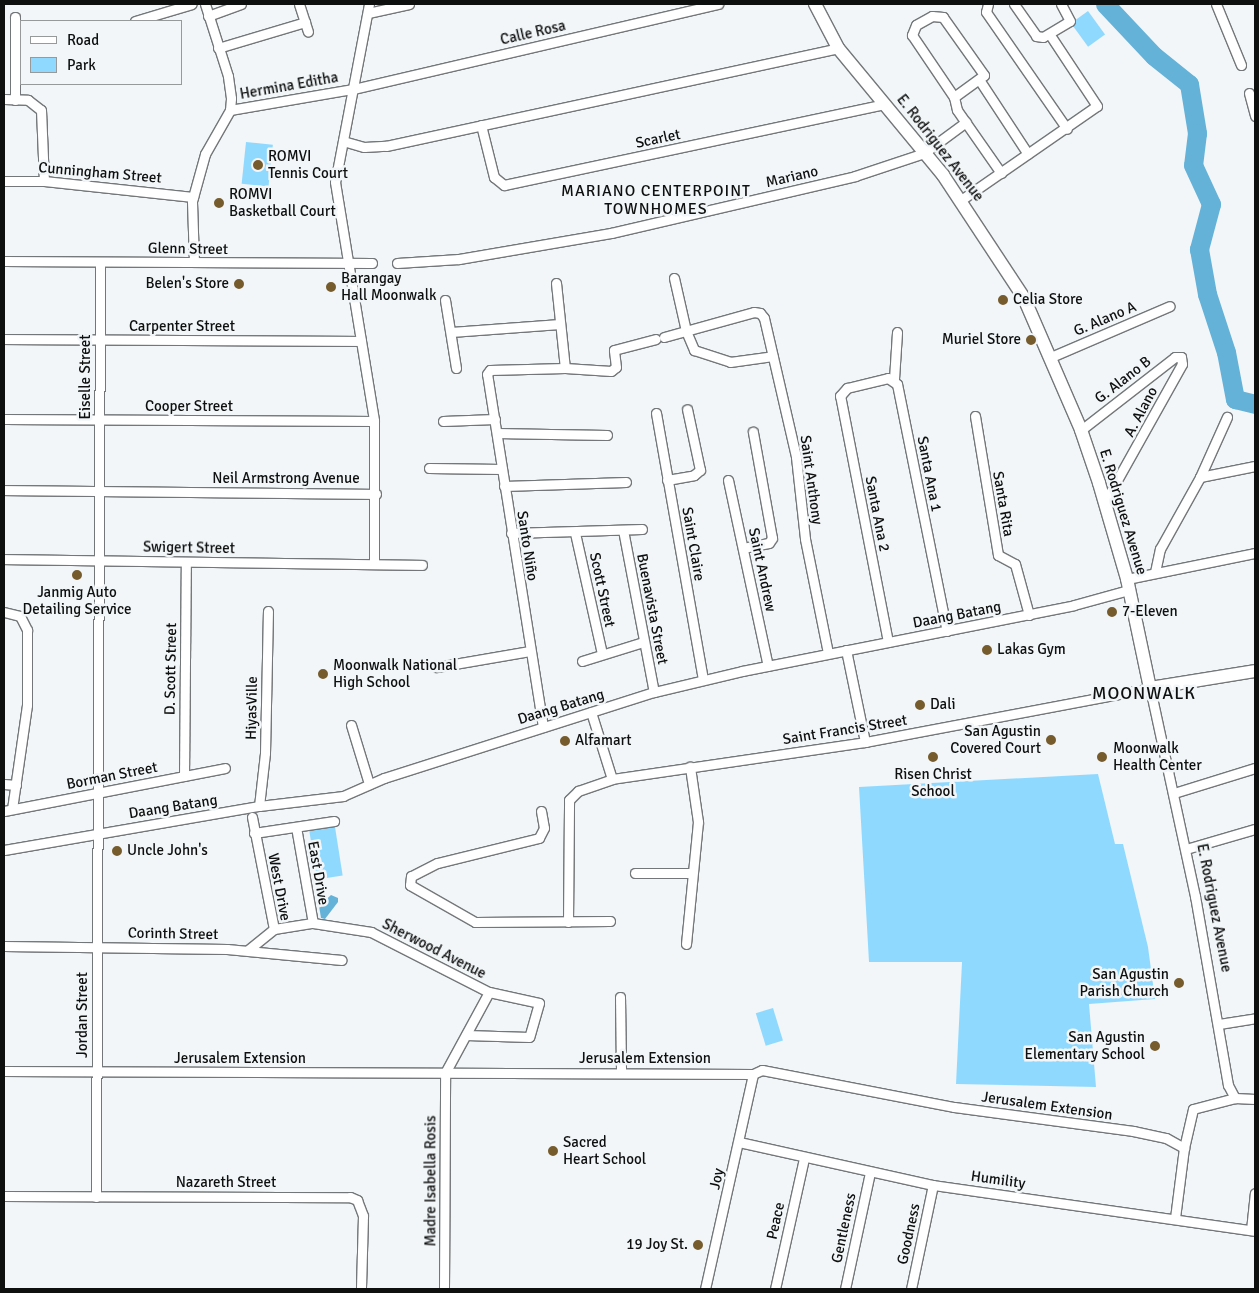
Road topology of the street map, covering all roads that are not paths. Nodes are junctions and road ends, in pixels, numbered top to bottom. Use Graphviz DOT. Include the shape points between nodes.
graph roads {
  1 [pos="192,4"];
  2 [pos="204,4"];
  3 [pos="241,4"];
  4 [pos="299,4"];
  5 [pos="409,4"];
  6 [pos="718,4"];
  7 [pos="815,4"];
  8 [pos="988,4"];
  9 [pos="1014,4"];
  10 [pos="1060,4"];
  11 [pos="1216,4"];
  12 [pos="369,8"];
  13 [pos="208,16"];
  14 [pos="15,18"];
  15 [pos="138,20"];
  16 [pos="305,22"];
  17 [pos="308,32"];
  18 [pos="1050,35"];
  19 [pos="218,48"];
  20 [pos="838,48"];
  21 [pos="1241,65"];
  22 [pos="980,82"];
  23 [pos="353,89"];
  24 [pos="1249,93"];
  25 [pos="954,98"];
  26 [pos="4,99"];
  27 [pos="15,100"];
  28 [pos="884,104"];
  29 [pos="230,110"];
  30 [pos="1255,114"];
  31 [pos="966,122"];
  32 [pos="481,125"];
  33 [pos="1067,129"];
  34 [pos="343,141"];
  35 [pos="924,153"];
  36 [pos="1028,154"];
  37 [pos="1001,173"];
  38 [pos="4,181"];
  39 [pos="44,181"];
  40 [pos="193,197"];
  41 [pos="961,200"];
  42 [pos="4,261"];
  43 [pos="100,262"];
  44 [pos="194,262"];
  45 [pos="398,263"];
  46 [pos="372,264"];
  47 [pos="348,265"];
  48 [pos="674,278"];
  49 [pos="556,283"];
  50 [pos="445,300"];
  51 [pos="1170,306"];
  52 [pos="560,324"];
  53 [pos="686,331"];
  54 [pos="451,332"];
  55 [pos="897,332"];
  56 [pos="4,339"];
  57 [pos="100,340"];
  58 [pos="361,342"];
  59 [pos="773,356"];
  60 [pos="1051,357"];
  61 [pos="1182,359"];
  62 [pos="456,368"];
  63 [pos="565,368"];
  64 [pos="894,379"];
  65 [pos="687,409"];
  66 [pos="656,413"];
  67 [pos="975,416"];
  68 [pos="1227,417"];
  69 [pos="4,419"];
  70 [pos="495,419"];
  71 [pos="100,420"];
  72 [pos="374,421"];
  73 [pos="443,421"];
  74 [pos="1081,430"];
  75 [pos="497,432"];
  76 [pos="753,432"];
  77 [pos="606,435"];
  78 [pos="1255,466"];
  79 [pos="429,468"];
  80 [pos="502,469"];
  81 [pos="1200,477"];
  82 [pos="667,480"];
  83 [pos="728,480"];
  84 [pos="626,482"];
  85 [pos="504,486"];
  86 [pos="4,490"];
  87 [pos="100,492"];
  88 [pos="376,494"];
  89 [pos="1106,502"];
  90 [pos="642,529"];
  91 [pos="623,530"];
  92 [pos="511,533"];
  93 [pos="575,533"];
  94 [pos="743,548"];
  95 [pos="1255,553"];
  96 [pos="4,559"];
  97 [pos="100,560"];
  98 [pos="186,562"];
  99 [pos="374,562"];
  100 [pos="422,565"];
  101 [pos="1155,572"];
  102 [pos="1128,584"];
  103 [pos="268,610"];
  104 [pos="4,612"];
  105 [pos="1029,615"];
  106 [pos="947,631"];
  107 [pos="644,642"];
  108 [pos="888,642"];
  109 [pos="846,650"];
  110 [pos="530,651"];
  111 [pos="828,653"];
  112 [pos="602,654"];
  113 [pos="582,661"];
  114 [pos="768,666"];
  115 [pos="437,667"];
  116 [pos="1255,671"];
  117 [pos="703,680"];
  118 [pos="1150,688"];
  119 [pos="654,692"];
  120 [pos="590,712"];
  121 [pos="351,725"];
  122 [pos="543,727"];
  123 [pos="865,742"];
  124 [pos="690,767"];
  125 [pos="225,768"];
  126 [pos="1255,768"];
  127 [pos="184,776"];
  128 [pos="612,779"];
  129 [pos="4,784"];
  130 [pos="370,784"];
  131 [pos="16,785"];
  132 [pos="99,792"];
  133 [pos="1174,793"];
  134 [pos="259,806"];
  135 [pos="8,810"];
  136 [pos="541,811"];
  137 [pos="252,816"];
  138 [pos="334,821"];
  139 [pos="296,827"];
  140 [pos="1255,829"];
  141 [pos="98,833"];
  142 [pos="254,833"];
  143 [pos="1186,849"];
  144 [pos="4,850"];
  145 [pos="636,873"];
  146 [pos="692,873"];
  147 [pos="610,921"];
  148 [pos="568,922"];
  149 [pos="313,923"];
  150 [pos="274,929"];
  151 [pos="686,944"];
  152 [pos="4,946"];
  153 [pos="97,946"];
  154 [pos="248,950"];
  155 [pos="341,960"];
  156 [pos="489,992"];
  157 [pos="620,997"];
  158 [pos="1255,1018"];
  159 [pos="1219,1024"];
  160 [pos="466,1035"];
  161 [pos="4,1071"];
  162 [pos="97,1072"];
  163 [pos="445,1073"];
  164 [pos="621,1073"];
  165 [pos="753,1074"];
  166 [pos="1235,1098"];
  167 [pos="1255,1099"];
  168 [pos="739,1142"];
  169 [pos="1184,1148"];
  170 [pos="804,1158"];
  171 [pos="870,1172"];
  172 [pos="933,1185"];
  173 [pos="1255,1193"];
  174 [pos="4,1196"];
  175 [pos="96,1197"];
  176 [pos="1176,1218"];
  177 [pos="1253,1230"];
  178 [pos="361,1289"];
  179 [pos="444,1289"];
  180 [pos="705,1289"];
  181 [pos="775,1289"];
  182 [pos="845,1289"];
  183 [pos="911,1289"];
  1 -- 15 [label="street"];
  2 -- 13 [label="street"];
  3 -- 13 [label="street"];
  4 -- 16 [label="street"];
  5 -- 12 [label="street"];
  6 -- 23 [label="street, Calle Rosa"];
  7 -- 20 [label="main road, E. Rodriguez Avenue"];
  8 -- 33 [label="street" via="986,12"];
  9 -- 18 [label="street" via="1036,36"];
  10 -- 18 [label="street" via="1070,21"];
  11 -- 21 [label="street"];
  12 -- 23 [label="street, Neil Armstrong Avenue"];
  13 -- 19 [label="street"];
  14 -- 27 [label="street"];
  16 -- 17 [label="street"];
  16 -- 19 [label="street"];
  18 -- 33 [label="street" via="1097,106"];
  19 -- 29 [label="street" via="228,76"];
  20 -- 28 [label="main road, E. Rodriguez Avenue"];
  20 -- 32 [label="street"];
  22 -- 25 [label="street"];
  22 -- 25 [label="street" via="984,75 943,17 932,16 916,25 912,35"];
  22 -- 36 [label="street"];
  23 -- 29 [label="street, Hermina Editha"];
  23 -- 34 [label="street, Neil Armstrong Avenue"];
  24 -- 30 [label="street"];
  25 -- 31 [label="street" via="957,110"];
  26 -- 27 [label="street"];
  27 -- 39 [label="street" via="36,104 41,110"];
  28 -- 32 [label="street, Scarlet" via="504,185 494,177"];
  28 -- 35 [label="main road, E. Rodriguez Avenue"];
  29 -- 40 [label="street" via="205,154"];
  31 -- 35 [label="street, Mariano"];
  31 -- 37 [label="street"];
  32 -- 34 [label="street" via="386,146 364,147"];
  33 -- 36 [label="street"];
  34 -- 47 [label="street, Neil Armstrong Avenue" via="335,182"];
  35 -- 41 [label="main road, E. Rodriguez Avenue"];
  35 -- 45 [label="street, Mariano" via="855,176 611,233 458,259"];
  36 -- 37 [label="street"];
  37 -- 41 [label="street"];
  38 -- 39 [label="street, Cunningham Street"];
  39 -- 40 [label="street, Cunningham Street"];
  40 -- 44 [label="street"];
  41 -- 60 [label="main road, E. Rodriguez Avenue" via="1020,290"];
  42 -- 43 [label="street, Glenn Street"];
  43 -- 44 [label="street, Glenn Street"];
  43 -- 57 [label="street, Eiselle Street"];
  44 -- 47 [label="street, Glenn Street"];
  46 -- 47 [label="street, Glenn Street"];
  47 -- 58 [label="street, Neil Armstrong Avenue"];
  48 -- 53 [label="street"];
  49 -- 52 [label="street"];
  50 -- 54 [label="street"];
  51 -- 60 [label="street, G. Alano A"];
  52 -- 54 [label="street"];
  52 -- 63 [label="street"];
  53 -- 59 [label="street" via="694,350 708,356 738,362"];
  53 -- 59 [label="street, Saint Anthony" via="760,313"];
  53 -- 63 [label="street" via="614,350 617,364 614,371"];
  54 -- 62 [label="street"];
  55 -- 64 [label="street, Santa Ana 1"];
  56 -- 57 [label="street, Carpenter Street"];
  57 -- 58 [label="street, Carpenter Street"];
  57 -- 71 [label="street, Eiselle Street"];
  58 -- 72 [label="street, Neil Armstrong Avenue"];
  59 -- 111 [label="street, Saint Anthony" via="796,457 805,539"];
  60 -- 74 [label="main road, E. Rodriguez Avenue"];
  61 -- 74 [label="street, G. Alano B" via="1175,357"];
  61 -- 89 [label="street, A. Alano" via="1155,416"];
  63 -- 70 [label="street, Santo Niño" via="490,370 487,374"];
  64 -- 106 [label="street, Santa Ana 1"];
  64 -- 108 [label="street, Santa Ana 2" via="841,392"];
  65 -- 82 [label="street" via="700,470 694,475"];
  66 -- 82 [label="street, Saint Claire"];
  67 -- 105 [label="street, Santa Rita" via="998,556 1015,564"];
  68 -- 81 [label="street"];
  69 -- 71 [label="street, Cooper Street"];
  70 -- 73 [label="street"];
  70 -- 75 [label="street, Santo Niño"];
  71 -- 72 [label="street, Cooper Street"];
  71 -- 87 [label="street, Eiselle Street"];
  72 -- 88 [label="street, Neil Armstrong Avenue"];
  74 -- 89 [label="main road, E. Rodriguez Avenue"];
  75 -- 77 [label="street"];
  75 -- 80 [label="street, Santo Niño"];
  76 -- 94 [label="street" via="772,537 769,543"];
  78 -- 81 [label="street"];
  79 -- 80 [label="street"];
  80 -- 85 [label="street, Santo Niño"];
  81 -- 101 [label="street" via="1160,549"];
  82 -- 117 [label="street, Saint Claire"];
  83 -- 94 [label="street, Saint Andrew"];
  84 -- 85 [label="street"];
  85 -- 92 [label="street, Santo Niño"];
  86 -- 87 [label="street, Neil Armstrong Avenue"];
  87 -- 88 [label="street, Neil Armstrong Avenue"];
  87 -- 97 [label="street"];
  88 -- 99 [label="street"];
  89 -- 102 [label="main road, E. Rodriguez Avenue"];
  90 -- 91 [label="street"];
  91 -- 93 [label="street"];
  91 -- 107 [label="street, Buenavista Street"];
  92 -- 93 [label="street"];
  92 -- 110 [label="street, Santo Niño"];
  93 -- 112 [label="street, Scott Street"];
  94 -- 114 [label="street, Saint Andrew"];
  95 -- 101 [label="street, Daang Batang"];
  96 -- 97 [label="street, Swigert Street"];
  97 -- 98 [label="street, Swigert Street"];
  97 -- 132 [label="street"];
  98 -- 99 [label="street, Swigert Street"];
  98 -- 127 [label="street, D. Scott Street"];
  99 -- 100 [label="street, Swigert Street"];
  101 -- 102 [label="street, Daang Batang"];
  102 -- 105 [label="street, Daang Batang"];
  102 -- 118 [label="main road, E. Rodriguez Avenue"];
  103 -- 134 [label="street, HiyasVille" via="265,752"];
  104 -- 131 [label="street" via="16,613 23,619 27,630 27,705"];
  105 -- 106 [label="street, Daang Batang"];
  106 -- 108 [label="street, Daang Batang"];
  107 -- 112 [label="street"];
  107 -- 119 [label="street, Buenavista Street"];
  108 -- 109 [label="street, Daang Batang"];
  109 -- 111 [label="street, Daang Batang"];
  109 -- 123 [label="street"];
  110 -- 115 [label="street"];
  110 -- 122 [label="street, Santo Niño"];
  111 -- 114 [label="street, Daang Batang"];
  112 -- 113 [label="street"];
  114 -- 117 [label="street, Daang Batang"];
  116 -- 118 [label="main road"];
  117 -- 119 [label="street, Daang Batang"];
  118 -- 123 [label="street, Saint Francis Street"];
  118 -- 133 [label="street, E. Rodriguez Avenue"];
  119 -- 120 [label="street, Daang Batang"];
  120 -- 122 [label="street, Daang Batang"];
  120 -- 128 [label="street"];
  121 -- 130 [label="street"];
  122 -- 130 [label="street, Daang Batang"];
  123 -- 124 [label="street, Saint Francis Street"];
  124 -- 128 [label="street, Saint Francis Street"];
  124 -- 146 [label="street" via="698,822"];
  125 -- 127 [label="street, Borman Street"];
  126 -- 133 [label="street"];
  127 -- 132 [label="street, Borman Street"];
  128 -- 148 [label="street, Saint Francis Street" via="570,796"];
  129 -- 131 [label="street"];
  130 -- 134 [label="street, Daang Batang" via="343,796"];
  131 -- 135 [label="street"];
  132 -- 135 [label="street, Borman Street"];
  132 -- 141 [label="street"];
  133 -- 143 [label="street, E. Rodriguez Avenue"];
  134 -- 141 [label="street, Daang Batang"];
  136 -- 148 [label="street" via="544,828 539,838 437,863 414,874 409,882 412,888 475,922"];
  137 -- 142 [label="street, West Drive"];
  138 -- 139 [label="street"];
  139 -- 142 [label="street"];
  139 -- 149 [label="street, East Drive"];
  140 -- 143 [label="street"];
  141 -- 144 [label="street, Daang Batang"];
  141 -- 153 [label="street, Jordan Street"];
  142 -- 150 [label="street, West Drive"];
  143 -- 159 [label="street, E. Rodriguez Avenue"];
  145 -- 146 [label="street"];
  146 -- 151 [label="street"];
  147 -- 148 [label="street"];
  149 -- 150 [label="street, Sherwood Avenue"];
  149 -- 156 [label="street, Sherwood Avenue" via="371,932"];
  150 -- 154 [label="street, West Drive"];
  152 -- 153 [label="street, Corinth Street"];
  153 -- 154 [label="street, Corinth Street"];
  153 -- 162 [label="street, Jordan Street"];
  154 -- 155 [label="street, Corinth Street"];
  156 -- 160 [label="street, Sherwood Avenue" via="466,1029"];
  156 -- 160 [label="street" via="539,1003 531,1036 523,1039"];
  157 -- 164 [label="street"];
  158 -- 159 [label="street"];
  159 -- 166 [label="street, E. Rodriguez Avenue" via="1228,1085"];
  160 -- 163 [label="street, Sherwood Avenue"];
  161 -- 162 [label="street, Jerusalem Extension"];
  162 -- 163 [label="street, Jerusalem Extension"];
  162 -- 175 [label="street, Jordan Street"];
  163 -- 164 [label="street, Jerusalem Extension"];
  163 -- 179 [label="street, Madre Isabella Rosis"];
  164 -- 165 [label="street, Jerusalem Extension"];
  165 -- 168 [label="street, Joy"];
  165 -- 169 [label="street, Jerusalem Extension" via="766,1071 954,1107 1133,1131 1166,1138"];
  166 -- 167 [label="street"];
  166 -- 169 [label="street" via="1192,1109"];
  168 -- 170 [label="street, Humility"];
  168 -- 180 [label="street, Joy"];
  169 -- 176 [label="street"];
  170 -- 171 [label="street, Humility"];
  170 -- 181 [label="street, Peace"];
  171 -- 172 [label="street, Humility"];
  171 -- 182 [label="street, Gentleness"];
  172 -- 176 [label="street, Humility"];
  172 -- 183 [label="street, Goodness"];
  173 -- 177 [label="street"];
  174 -- 175 [label="street, Nazareth Street"];
  175 -- 178 [label="street, Nazareth Street" via="350,1197 357,1200 364,1216"];
  176 -- 177 [label="street, Humility"];
}
